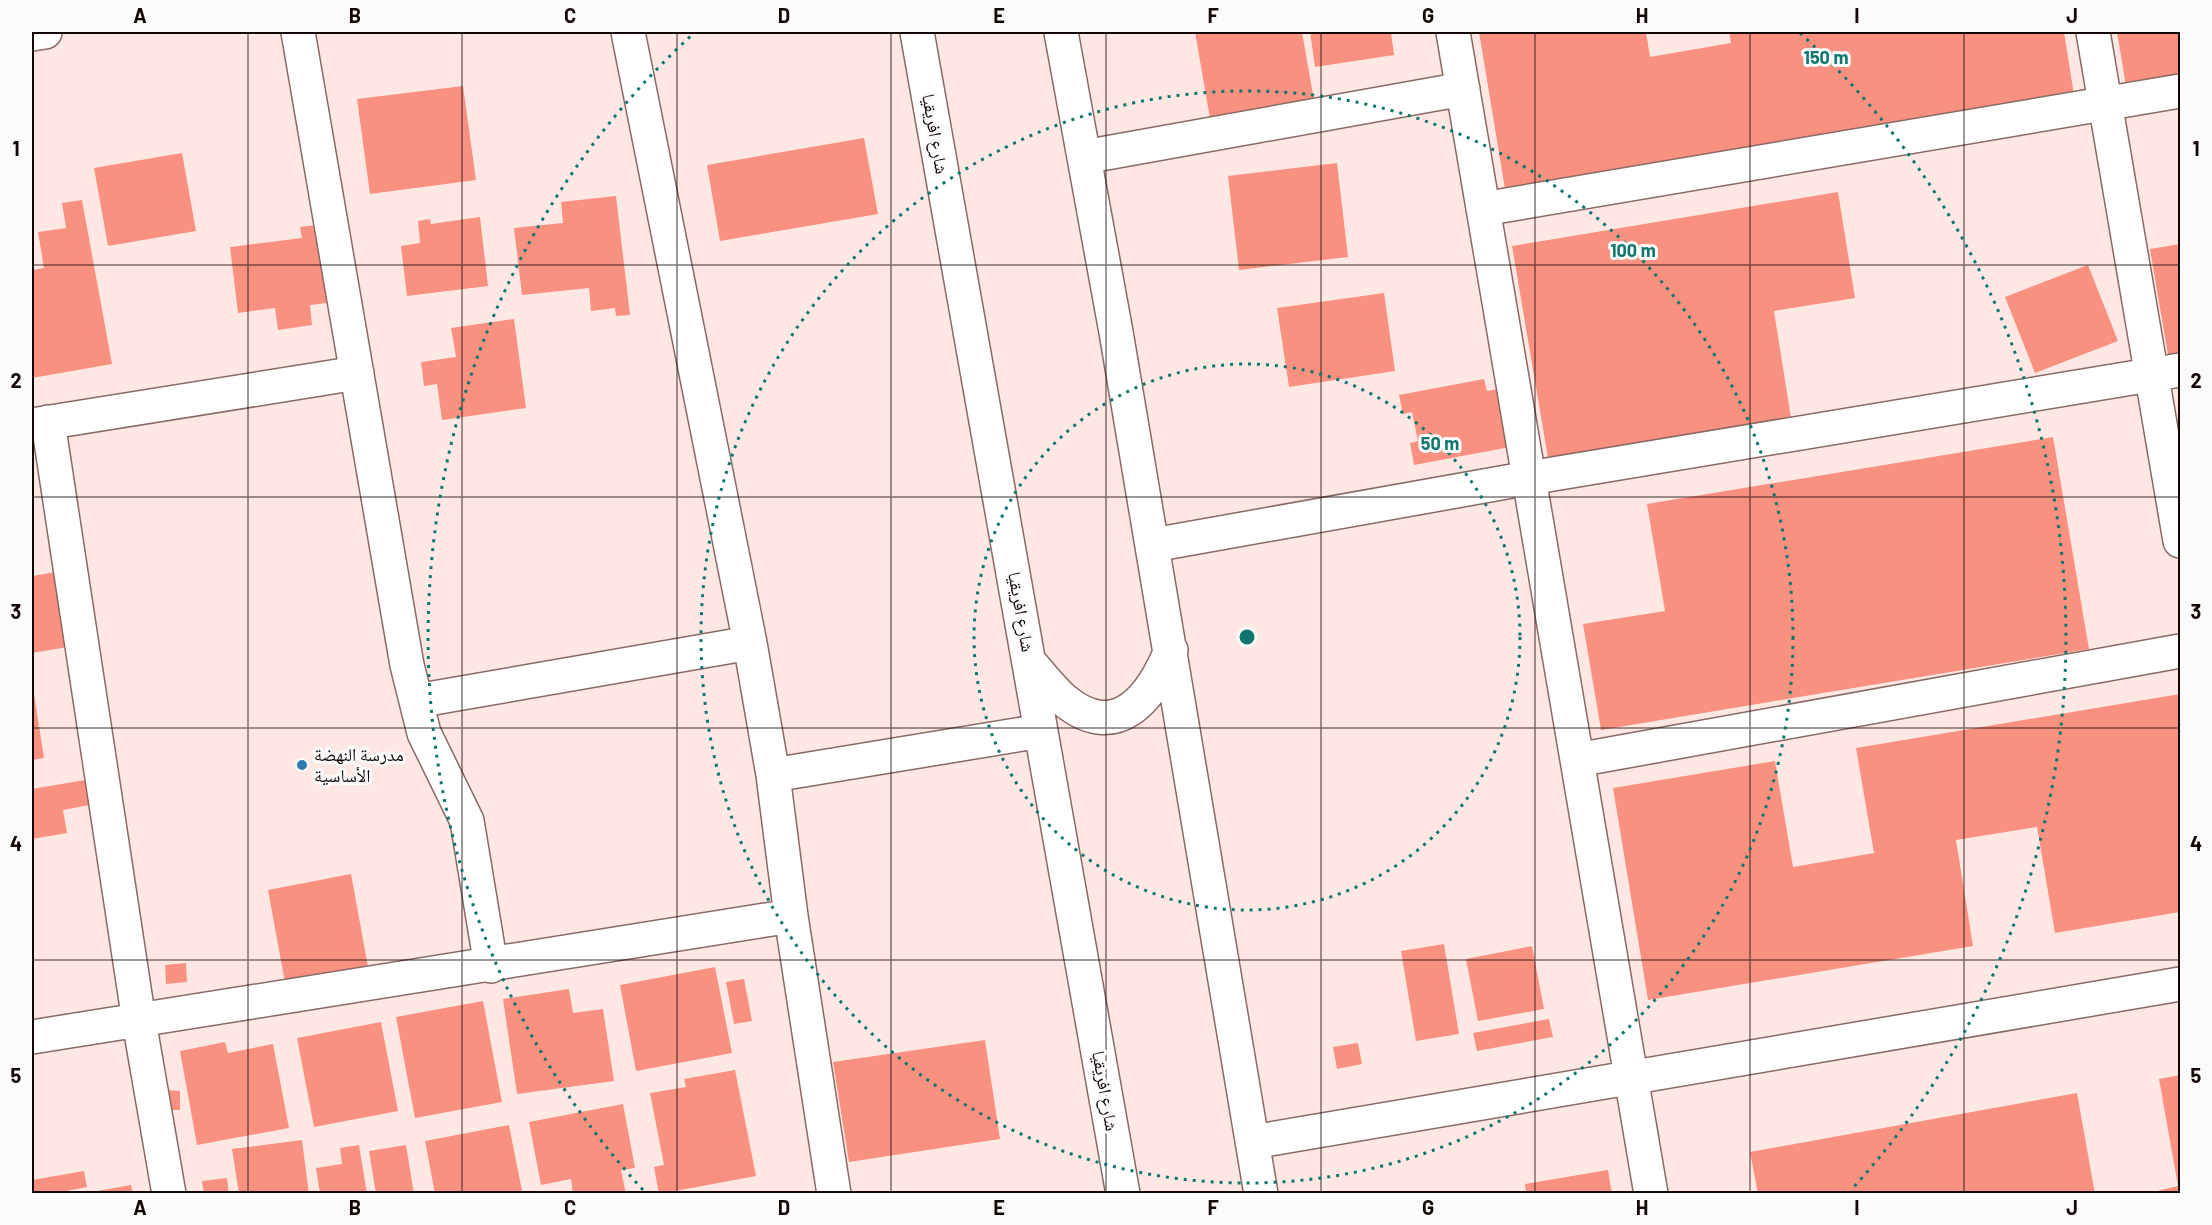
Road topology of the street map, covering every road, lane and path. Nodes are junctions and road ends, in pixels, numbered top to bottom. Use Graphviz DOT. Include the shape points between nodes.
graph roads {
  1 [pos="45,32"];
  2 [pos="298,32"];
  3 [pos="628,32"];
  4 [pos="917,32"];
  5 [pos="1061,32"];
  6 [pos="1453,32"];
  7 [pos="2093,32"];
  8 [pos="32,34"];
  9 [pos="1463,88"];
  10 [pos="2181,91"];
  11 [pos="2105,103"];
  12 [pos="1084,157"];
  13 [pos="1483,209"];
  14 [pos="357,373"];
  15 [pos="2166,373"];
  16 [pos="40,423"];
  17 [pos="1529,478"];
  18 [pos="2181,541"];
  19 [pos="1153,545"];
  20 [pos="750,643"];
  21 [pos="1171,650"];
  22 [pos="2181,651"];
  23 [pos="1030,663"];
  24 [pos="416,701"];
  25 [pos="1041,731"];
  26 [pos="1577,760"];
  27 [pos="773,775"];
  28 [pos="791,916"];
  29 [pos="491,966"];
  30 [pos="2181,984"];
  31 [pos="139,1021"];
  32 [pos="32,1037"];
  33 [pos="1631,1078"];
  34 [pos="1254,1142"];
  35 [pos="832,1193"];
  36 [pos="169,1194"];
  37 [pos="1124,1194"];
  38 [pos="1261,1194"];
  39 [pos="1651,1194"];
  1 -- 8 [label="street"];
  2 -- 14 [label="street"];
  3 -- 20 [label="street"];
  4 -- 23 [label="street, شارع افريقيا"];
  5 -- 12 [label="street"];
  6 -- 9 [label="street"];
  7 -- 11 [label="street"];
  9 -- 12 [label="street"];
  9 -- 13 [label="street"];
  10 -- 11 [label="street"];
  11 -- 13 [label="street"];
  11 -- 15 [label="street"];
  12 -- 19 [label="street"];
  13 -- 17 [label="street"];
  14 -- 16 [label="street"];
  14 -- 24 [label="street"];
  15 -- 17 [label="street"];
  15 -- 18 [label="street"];
  16 -- 31 [label="street"];
  17 -- 19 [label="street"];
  17 -- 26 [label="street"];
  19 -- 21 [label="street"];
  20 -- 24 [label="street"];
  20 -- 27 [label="street"];
  21 -- 23 [label="street" via="1159,679 1142,702 1118,716 1101,717 1075,708"];
  21 -- 34 [label="street"];
  22 -- 26 [label="street"];
  23 -- 25 [label="street, شارع افريقيا"];
  24 -- 29 [label="street" via="424,733 467,821"];
  25 -- 27 [label="street"];
  25 -- 37 [label="street, شارع افريقيا"];
  26 -- 33 [label="street"];
  27 -- 28 [label="street"];
  28 -- 29 [label="street"];
  28 -- 35 [label="street"];
  29 -- 31 [label="street"];
  30 -- 33 [label="street"];
  31 -- 32 [label="street"];
  31 -- 36 [label="street"];
  33 -- 34 [label="street"];
  33 -- 39 [label="street"];
  34 -- 38 [label="street"];
}
